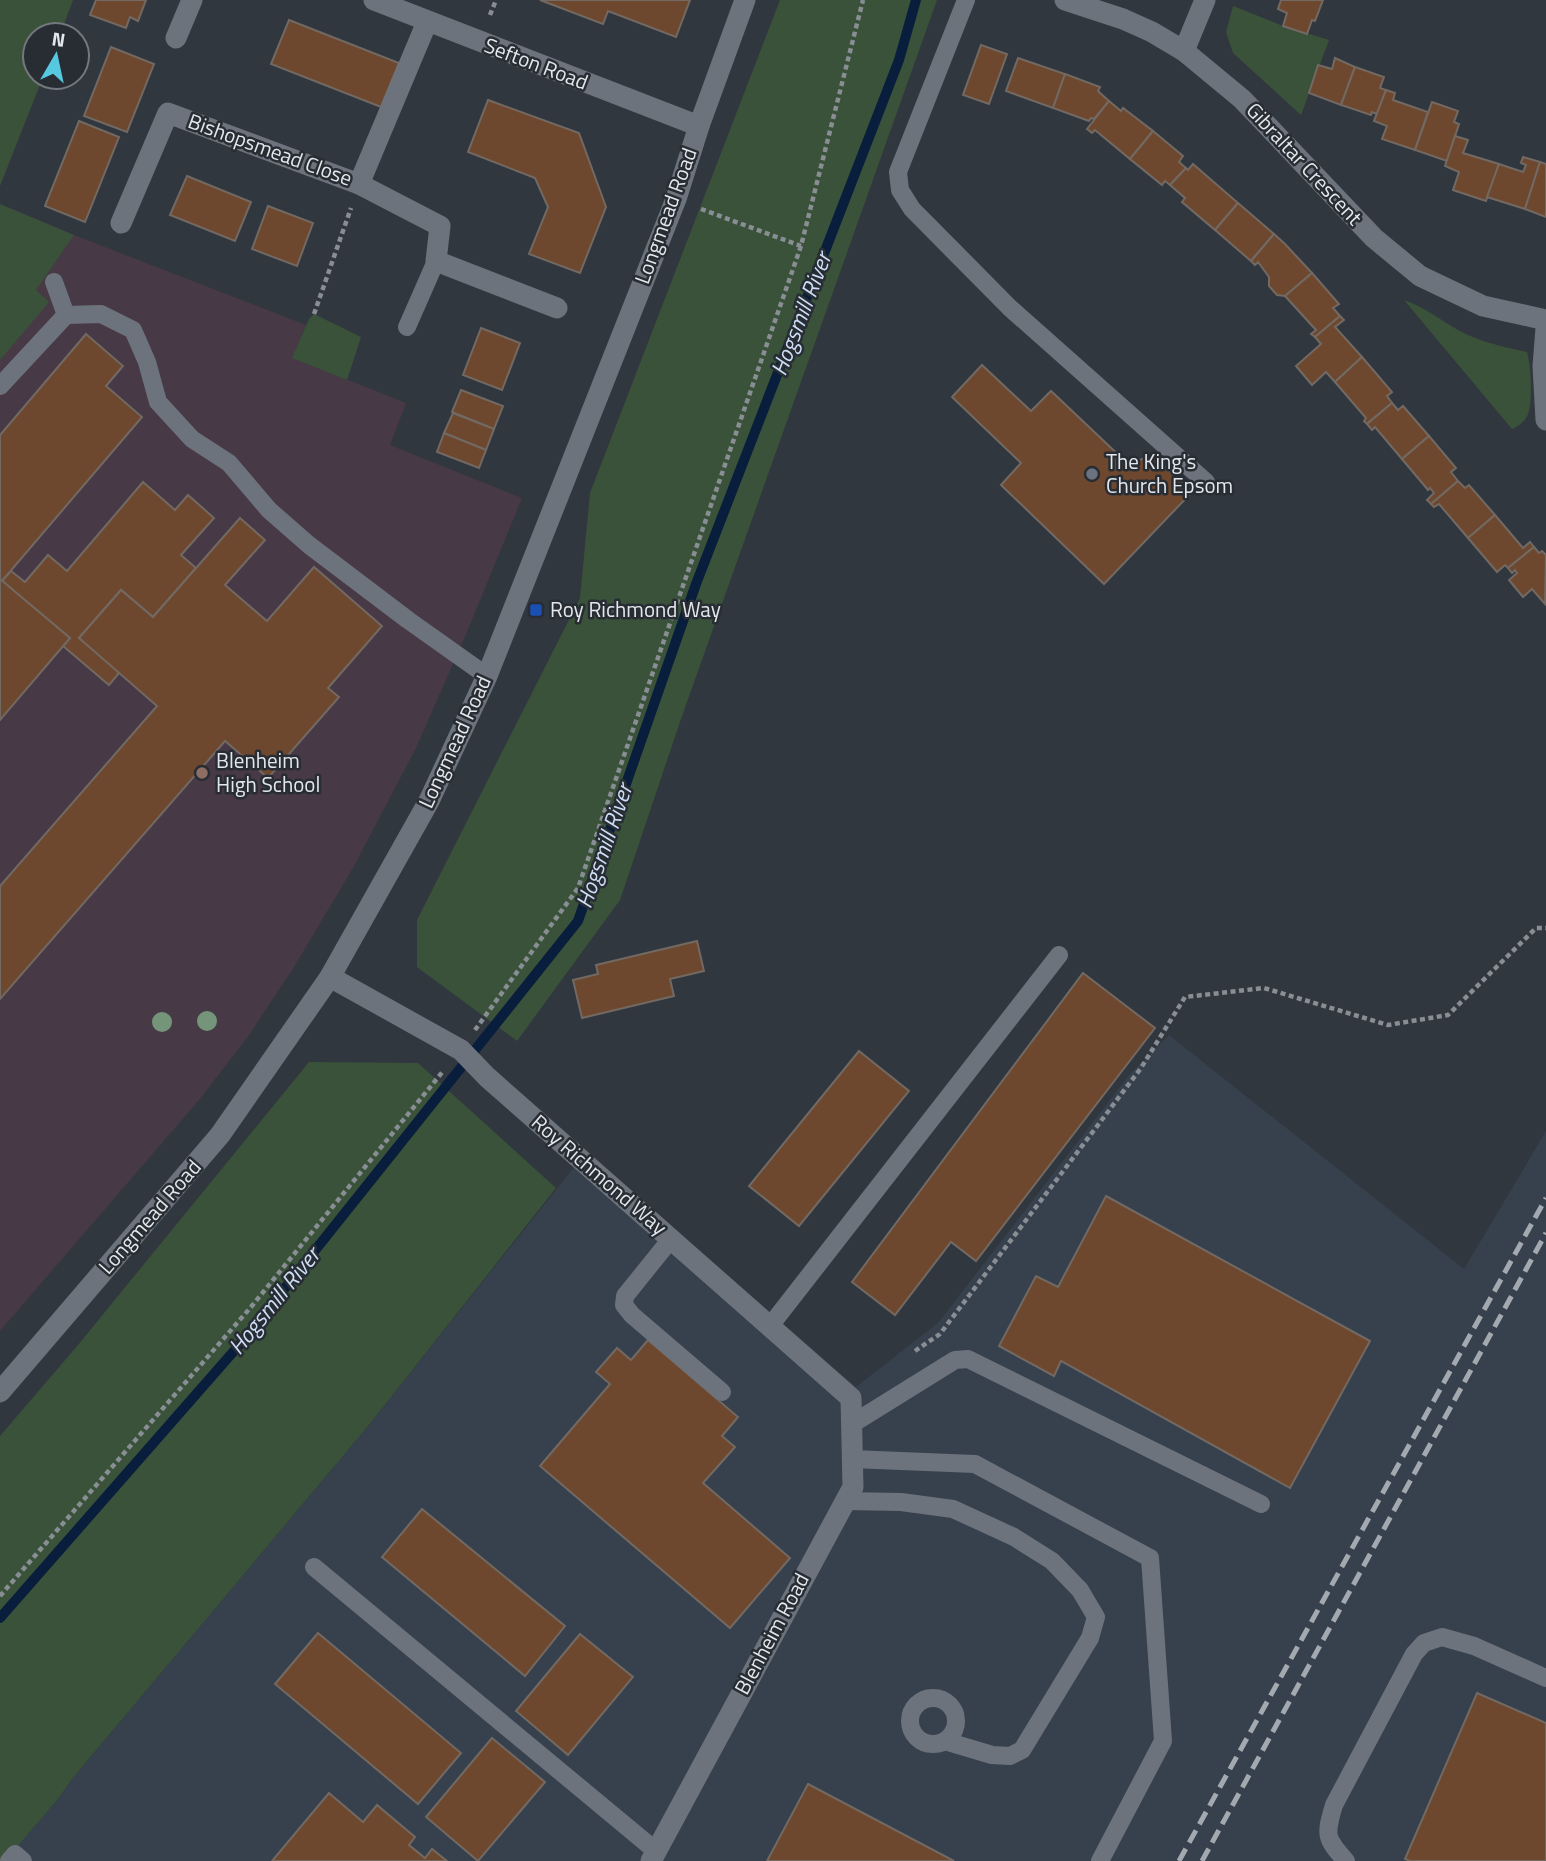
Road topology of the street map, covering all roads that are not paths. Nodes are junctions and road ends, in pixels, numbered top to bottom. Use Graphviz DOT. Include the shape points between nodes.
graph roads {
  1 [pos="192,0"];
  2 [pos="374,0"];
  3 [pos="745,0"];
  4 [pos="966,0"];
  5 [pos="1065,0"];
  6 [pos="1205,0"];
  7 [pos="427,22"];
  8 [pos="176,38"];
  9 [pos="1184,51"];
  10 [pos="699,126"];
  11 [pos="359,184"];
  12 [pos="121,223"];
  13 [pos="436,261"];
  14 [pos="54,282"];
  15 [pos="557,308"];
  16 [pos="66,315"];
  17 [pos="1546,320"];
  18 [pos="407,327"];
  19 [pos="1546,328"];
  20 [pos="0,386"];
  21 [pos="1546,420"];
  22 [pos="1206,482"];
  23 [pos="487,676"];
  24 [pos="1059,955"];
  25 [pos="330,976"];
  26 [pos="671,1239"];
  27 [pos="770,1326"];
  28 [pos="0,1392"];
  29 [pos="722,1392"];
  30 [pos="851,1398"];
  31 [pos="852,1424"];
  32 [pos="852,1459"];
  33 [pos="844,1501"];
  34 [pos="1261,1504"];
  35 [pos="314,1567"];
  36 [pos="1546,1678"];
  37 [pos="945,1741"];
  38 [pos="654,1856"];
  39 [pos="1100,1861"];
  40 [pos="1346,1861"];
  1 -- 8 [label="street"];
  2 -- 7 [label="street, Sefton Road"];
  3 -- 10 [label="street, Longmead Road"];
  4 -- 22 [label="lane" via="898,172 900,190 912,209 1010,309"];
  5 -- 9 [label="street, Gibraltar Crescent" via="1123,19"];
  6 -- 9 [label="street"];
  7 -- 10 [label="street, Sefton Road"];
  7 -- 11 [label="street, Bishopsmead Close"];
  9 -- 17 [label="street, Gibraltar Crescent" via="1242,99 1374,238 1420,275 1483,306"];
  10 -- 23 [label="street, Longmead Road" via="676,199"];
  11 -- 12 [label="street, Bishopsmead Close" via="168,113"];
  11 -- 13 [label="street" via="440,226"];
  13 -- 15 [label="street"];
  13 -- 18 [label="lane"];
  14 -- 16 [label="lane"];
  16 -- 20 [label="lane"];
  16 -- 23 [label="lane" via="101,314 133,330 158,402 192,439 229,463 269,510 309,545"];
  19 -- 21 [label="street"];
  23 -- 25 [label="street, Longmead Road" via="429,801"];
  24 -- 27 [label="lane"];
  25 -- 26 [label="street, Roy Richmond Way" via="461,1050"];
  25 -- 28 [label="street, Longmead Road" via="220,1135"];
  26 -- 27 [label="street, Roy Richmond Way"];
  26 -- 29 [label="lane" via="625,1296 624,1305"];
  27 -- 30 [label="street, Roy Richmond Way"];
  30 -- 31 [label="street, Blenheim Road"];
  31 -- 32 [label="street, Blenheim Road"];
  31 -- 34 [label="lane" via="955,1360 968,1359"];
  32 -- 33 [label="street, Blenheim Road" via="853,1487"];
  32 -- 39 [label="lane" via="975,1464 1150,1558 1163,1741"];
  33 -- 37 [label="lane" via="953,1509 1014,1536 1052,1561 1080,1590 1096,1617 1090,1638 1022,1750 1010,1756 992,1755"];
  33 -- 38 [label="street, Blenheim Road"];
  35 -- 38 [label="lane"];
  36 -- 40 [label="lane" via="1474,1646 1442,1637 1424,1643 1334,1805 1327,1826 1331,1845"];
}
